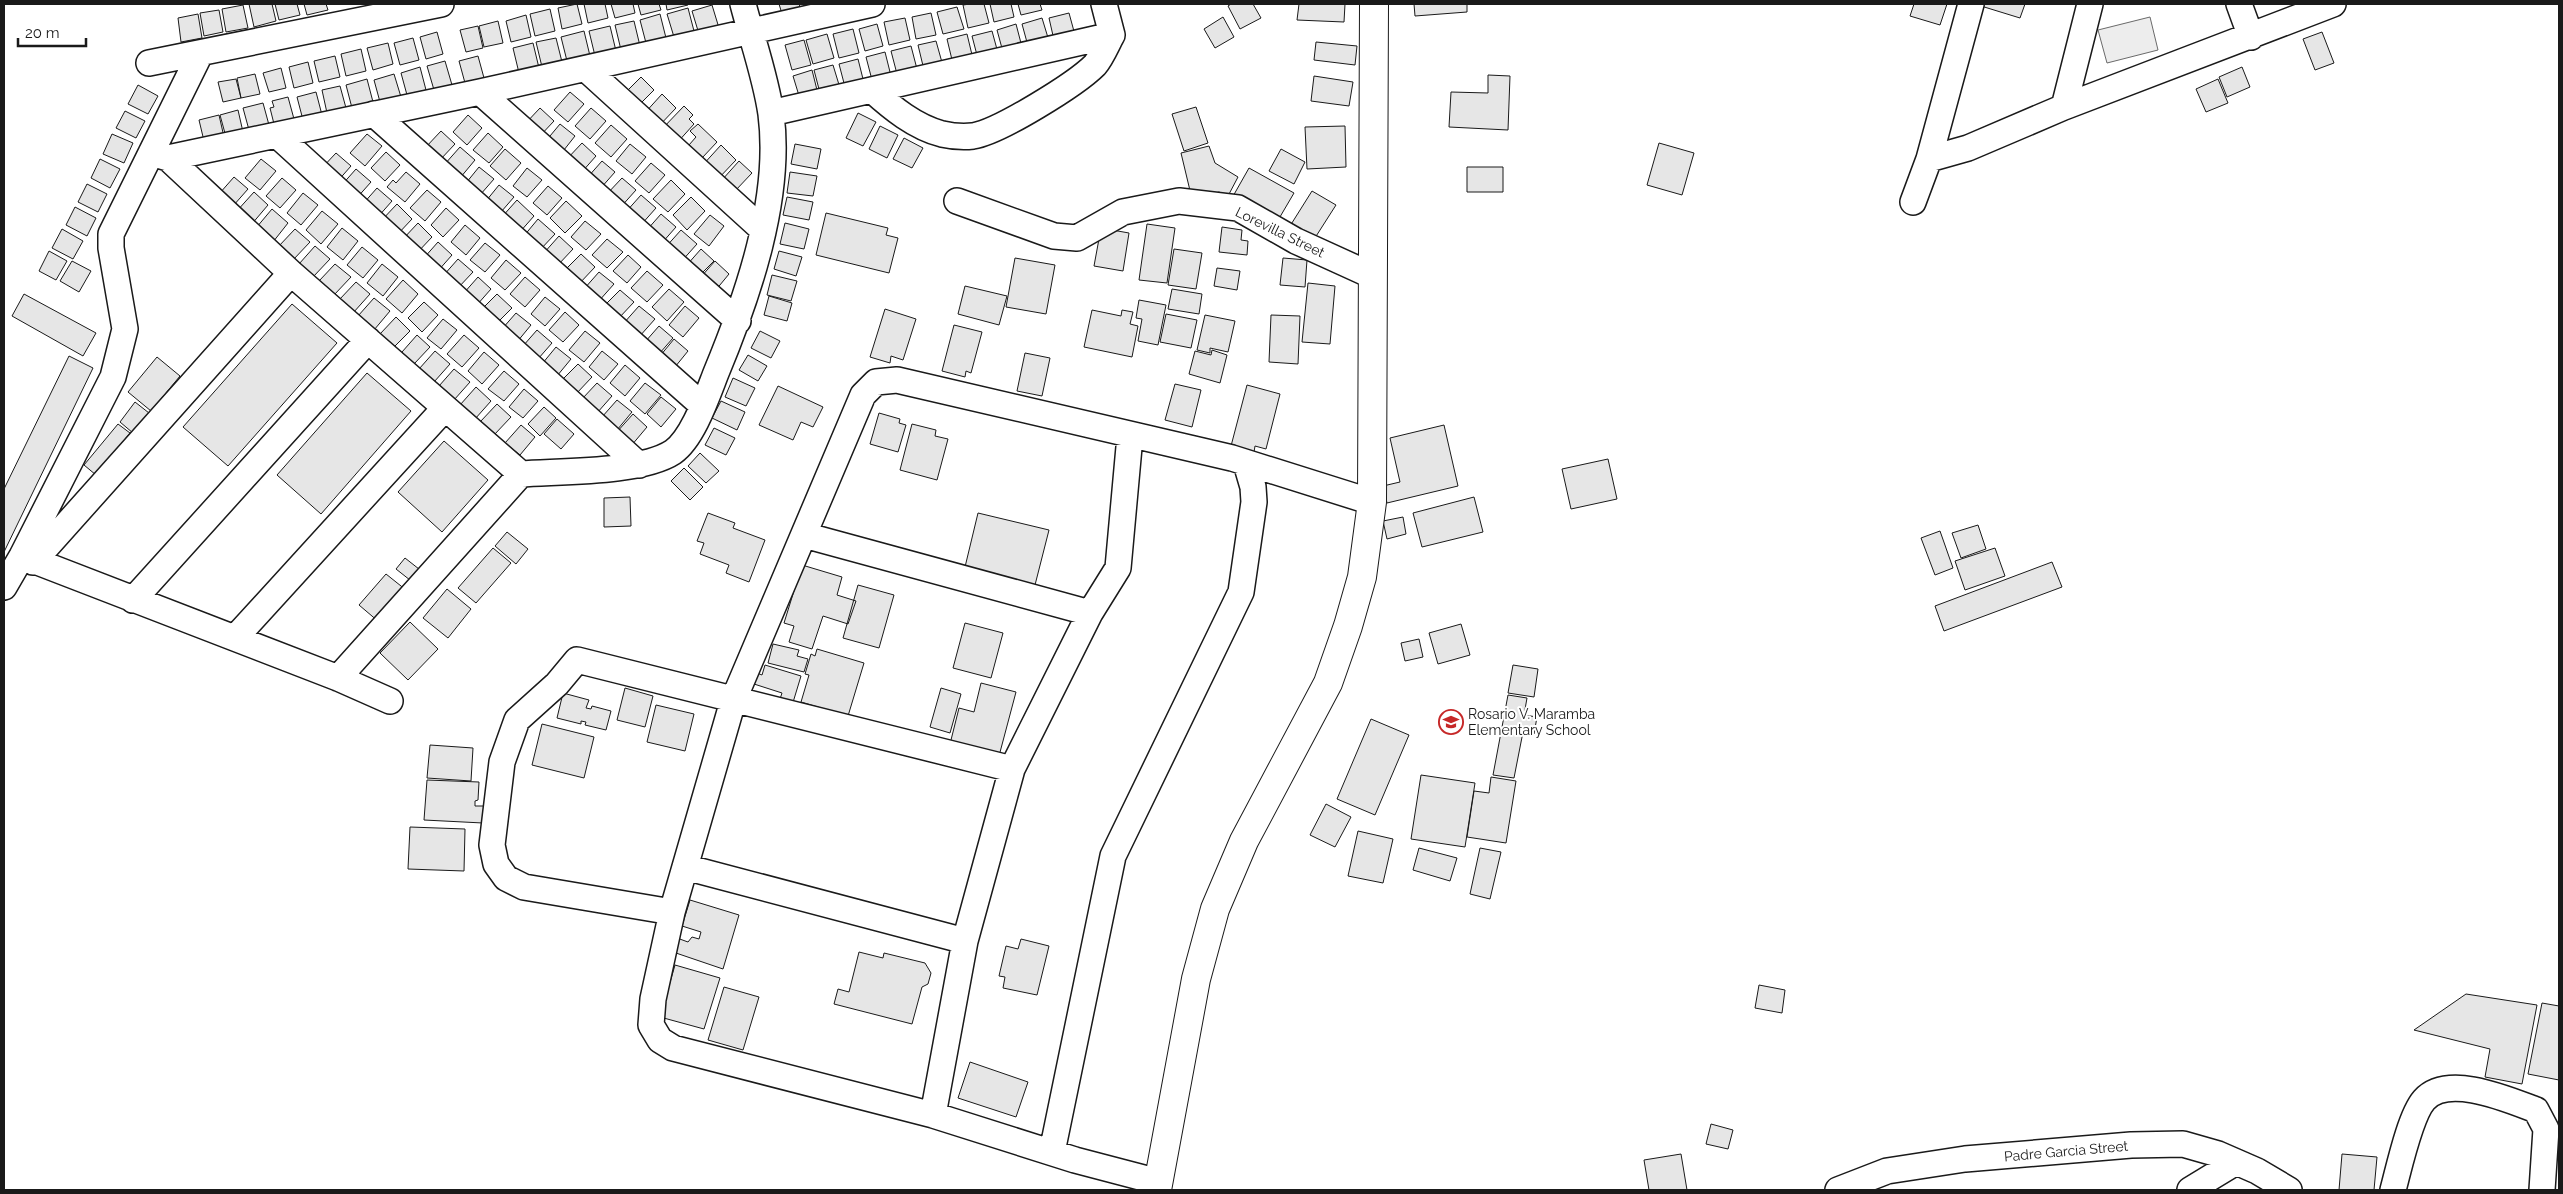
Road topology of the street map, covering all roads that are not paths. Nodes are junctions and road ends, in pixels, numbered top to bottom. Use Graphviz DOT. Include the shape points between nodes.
graph roads {
  1 [pos="440,4"];
  2 [pos="743,4"];
  3 [pos="872,4"];
  4 [pos="1104,4"];
  5 [pos="1374,4"];
  6 [pos="1971,4"];
  7 [pos="2090,4"];
  8 [pos="2240,4"];
  9 [pos="2333,4"];
  10 [pos="750,31"];
  11 [pos="1112,35"];
  12 [pos="2251,37"];
  13 [pos="200,54"];
  14 [pos="149,63"];
  15 [pos="586,69"];
  16 [pos="872,90"];
  17 [pos="480,92"];
  18 [pos="2064,107"];
  19 [pos="770,113"];
  20 [pos="374,114"];
  21 [pos="276,135"];
  22 [pos="159,155"];
  23 [pos="1929,159"];
  24 [pos="957,201"];
  25 [pos="1913,202"];
  26 [pos="763,230"];
  27 [pos="291,273"];
  28 [pos="1373,276"];
  29 [pos="738,321"];
  30 [pos="368,340"];
  31 [pos="703,406"];
  32 [pos="444,409"];
  33 [pos="1130,436"];
  34 [pos="1246,463"];
  35 [pos="639,465"];
  36 [pos="521,474"];
  37 [pos="1372,502"];
  38 [pos="804,535"];
  39 [pos="28,559"];
  40 [pos="4,587"];
  41 [pos="133,600"];
  42 [pos="1090,613"];
  43 [pos="235,638"];
  44 [pos="338,678"];
  45 [pos="390,701"];
  46 [pos="733,701"];
  47 [pos="1012,769"];
  48 [pos="685,867"];
  49 [pos="672,912"];
  50 [pos="965,941"];
  51 [pos="933,1115"];
  52 [pos="1052,1152"];
  53 [pos="2236,1162"];
  54 [pos="1158,1186"];
  55 [pos="1838,1190"];
  56 [pos="2190,1190"];
  57 [pos="2289,1190"];
  58 [pos="2393,1190"];
  59 [pos="2542,1190"];
  1 -- 13 [label="street"];
  2 -- 10 [label="street"];
  3 -- 10 [label="street"];
  4 -- 11 [label="street"];
  5 -- 28 [label="main road"];
  6 -- 23 [label="street"];
  7 -- 18 [label="street"];
  8 -- 12 [label="street"];
  9 -- 12 [label="street"];
  10 -- 15 [label="street"];
  10 -- 19 [label="street"];
  11 -- 16 [label="street"];
  11 -- 16 [label="street" via="1088,70 1005,124 973,136 943,134 917,124 892,109"];
  12 -- 18 [label="street"];
  13 -- 14 [label="street"];
  13 -- 22 [label="street"];
  15 -- 17 [label="street"];
  15 -- 26 [label="street"];
  16 -- 19 [label="street"];
  17 -- 20 [label="street"];
  17 -- 29 [label="street"];
  18 -- 23 [label="street" via="1968,148"];
  19 -- 26 [label="street" via="772,164"];
  20 -- 21 [label="street"];
  20 -- 31 [label="street"];
  21 -- 22 [label="street"];
  21 -- 35 [label="street"];
  22 -- 27 [label="street"];
  22 -- 39 [label="street" via="111,234 125,329 113,376"];
  23 -- 25 [label="street"];
  24 -- 28 [label="street, Lorevilla Street" via="1054,236 1077,238 1123,212 1179,200 1238,208 1296,241"];
  26 -- 29 [label="street"];
  27 -- 30 [label="street"];
  27 -- 39 [label="street"];
  28 -- 37 [label="main road"];
  29 -- 31 [label="street"];
  30 -- 32 [label="street"];
  30 -- 41 [label="street"];
  31 -- 35 [label="street" via="686,438 673,452"];
  32 -- 36 [label="street"];
  32 -- 43 [label="street"];
  33 -- 34 [label="street"];
  33 -- 38 [label="street" via="897,380 876,382 863,395"];
  33 -- 42 [label="street" via="1118,568"];
  34 -- 37 [label="street"];
  34 -- 52 [label="street" via="1254,502 1241,592 1190,703 1112,856"];
  35 -- 36 [label="street"];
  36 -- 44 [label="street"];
  37 -- 54 [label="main road" via="1362,577 1328,683 1244,841 1215,909 1196,979"];
  38 -- 42 [label="street"];
  38 -- 46 [label="street"];
  39 -- 40 [label="street"];
  39 -- 41 [label="street"];
  41 -- 43 [label="street"];
  42 -- 47 [label="street"];
  43 -- 44 [label="street"];
  44 -- 45 [label="street"];
  46 -- 47 [label="street"];
  46 -- 48 [label="street"];
  46 -- 49 [label="street" via="577,660 557,684 517,720 502,762 492,845 496,864 506,878 524,886"];
  47 -- 50 [label="street"];
  48 -- 49 [label="street"];
  48 -- 50 [label="street"];
  49 -- 51 [label="street" via="653,999 651,1026 660,1040 673,1048"];
  50 -- 51 [label="street"];
  51 -- 52 [label="street"];
  52 -- 54 [label="street"];
  53 -- 55 [label="street, Padre Garcia Street" via="2183,1144 2131,1145 1965,1159 1887,1171"];
  53 -- 56 [label="street"];
  53 -- 57 [label="street, Padre Garcia Street"];
  58 -- 59 [label="street" via="2410,1129 2424,1100 2444,1088 2488,1092 2536,1110 2546,1129"];
}
